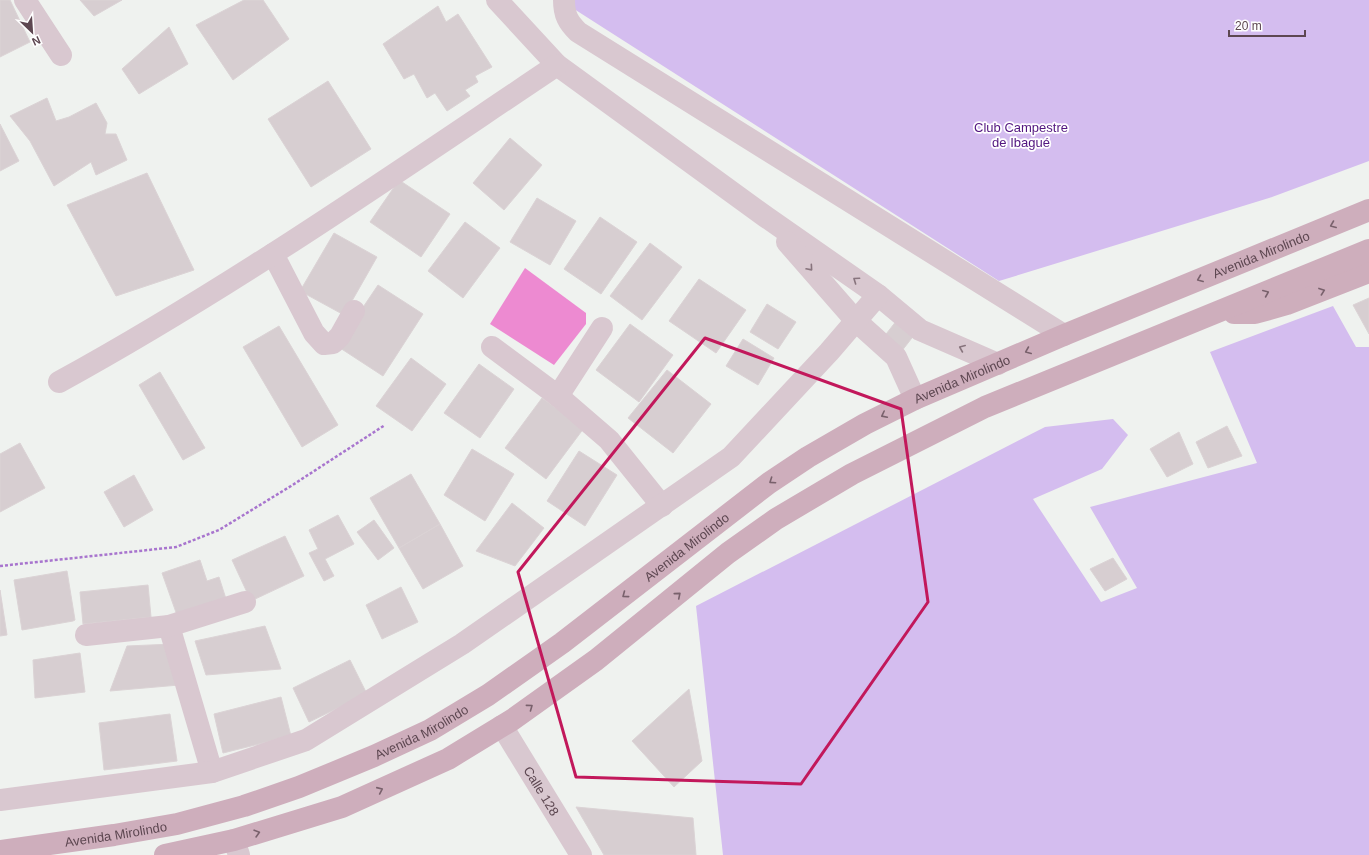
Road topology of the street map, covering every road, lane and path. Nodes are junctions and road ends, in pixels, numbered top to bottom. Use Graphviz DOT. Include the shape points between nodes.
graph roads {
  1 [pos="25,0"];
  2 [pos="564,0"];
  3 [pos="505,4"];
  4 [pos="61,55"];
  5 [pos="557,65"];
  6 [pos="1369,210"];
  7 [pos="766,217"];
  8 [pos="1369,250"];
  9 [pos="273,254"];
  10 [pos="1363,279"];
  11 [pos="878,295"];
  12 [pos="354,311"];
  13 [pos="1217,314"];
  14 [pos="856,321"];
  15 [pos="602,328"];
  16 [pos="1064,335"];
  17 [pos="492,347"];
  18 [pos="998,364"];
  19 [pos="59,382"];
  20 [pos="558,396"];
  21 [pos="915,399"];
  22 [pos="385,425"];
  23 [pos="662,506"];
  24 [pos="0,566"];
  25 [pos="245,602"];
  26 [pos="169,626"];
  27 [pos="86,635"];
  28 [pos="502,726"];
  29 [pos="212,772"];
  30 [pos="0,800"];
  31 [pos="236,848"];
  32 [pos="0,851"];
  33 [pos="165,855"];
  34 [pos="581,855"];
  1 -- 4 [label="street"];
  2 -- 16 [label="street" via="568,22 578,32"];
  3 -- 5 [label="street"];
  5 -- 7 [label="street"];
  5 -- 9 [label="street"];
  6 -- 16 [label="main road, Avenida Mirolindo, one-way"];
  11 -- 7 [label="street, one-way"];
  7 -- 14 [label="street, one-way"];
  13 -- 8 [label="main road, one-way"];
  9 -- 12 [label="street" via="314,333 324,344 333,343 340,336"];
  9 -- 19 [label="street" via="138,339"];
  13 -- 10 [label="main road, one-way" via="1255,313"];
  11 -- 14 [label="street"];
  18 -- 11 [label="street, one-way" via="920,330"];
  28 -- 13 [label="main road, one-way" via="596,660 728,553 776,519 852,474 985,407"];
  14 -- 21 [label="street" via="896,357"];
  14 -- 23 [label="street" via="731,458"];
  15 -- 20 [label="street"];
  16 -- 18 [label="main road, Avenida Mirolindo, one-way"];
  17 -- 20 [label="street"];
  18 -- 21 [label="main road, Avenida Mirolindo"];
  20 -- 23 [label="street" via="609,440"];
  21 -- 32 [label="main road, Avenida Mirolindo, one-way" via="865,424 768,483 562,642 488,695 430,730 299,788 244,806 177,824"];
  22 -- 24 [label="path" via="219,530 176,547"];
  23 -- 29 [label="street" via="462,644 306,740"];
  25 -- 26 [label="street"];
  26 -- 27 [label="street"];
  26 -- 29 [label="street"];
  31 -- 28 [label="main road, one-way" via="342,807 448,758"];
  28 -- 34 [label="street, Calle 128"];
  29 -- 30 [label="street"];
  31 -- 33 [label="main road"];
}
